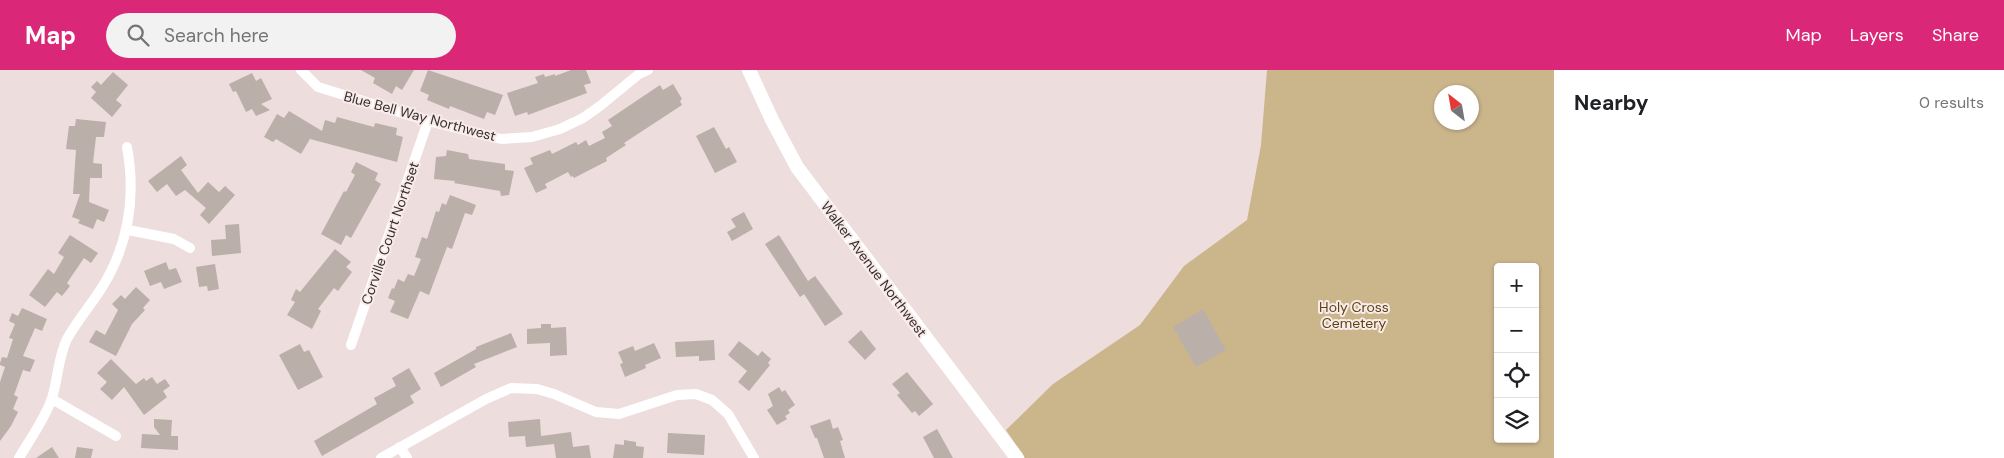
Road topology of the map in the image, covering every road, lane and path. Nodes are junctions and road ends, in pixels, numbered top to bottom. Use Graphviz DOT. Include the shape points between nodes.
graph roads {
  1 [pos="301,70"];
  2 [pos="648,70"];
  3 [pos="749,70"];
  4 [pos="428,121"];
  5 [pos="127,147"];
  6 [pos="128,230"];
  7 [pos="190,248"];
  8 [pos="351,345"];
  9 [pos="52,399"];
  10 [pos="116,436"];
  11 [pos="400,447"];
  12 [pos="19,458"];
  13 [pos="381,458"];
  14 [pos="406,458"];
  15 [pos="754,458"];
  16 [pos="1017,458"];
  1 -- 4 [label="street, Blue Bell Way Northwest" via="318,87"];
  2 -- 4 [label="street, Blue Bell Way Northwest" via="638,74 582,118 532,137 501,139"];
  3 -- 16 [label="main road, Walker Avenue Northwest" via="797,167"];
  4 -- 8 [label="street, Corville Court Northset"];
  5 -- 6 [label="street" via="132,171"];
  6 -- 7 [label="street" via="174,239"];
  6 -- 9 [label="street" via="114,267 66,341"];
  9 -- 10 [label="street"];
  9 -- 12 [label="street"];
  11 -- 13 [label="street"];
  11 -- 14 [label="street"];
  11 -- 15 [label="street" via="511,388 536,389 596,412 619,414 677,395 696,394 712,400 728,414"];
}
